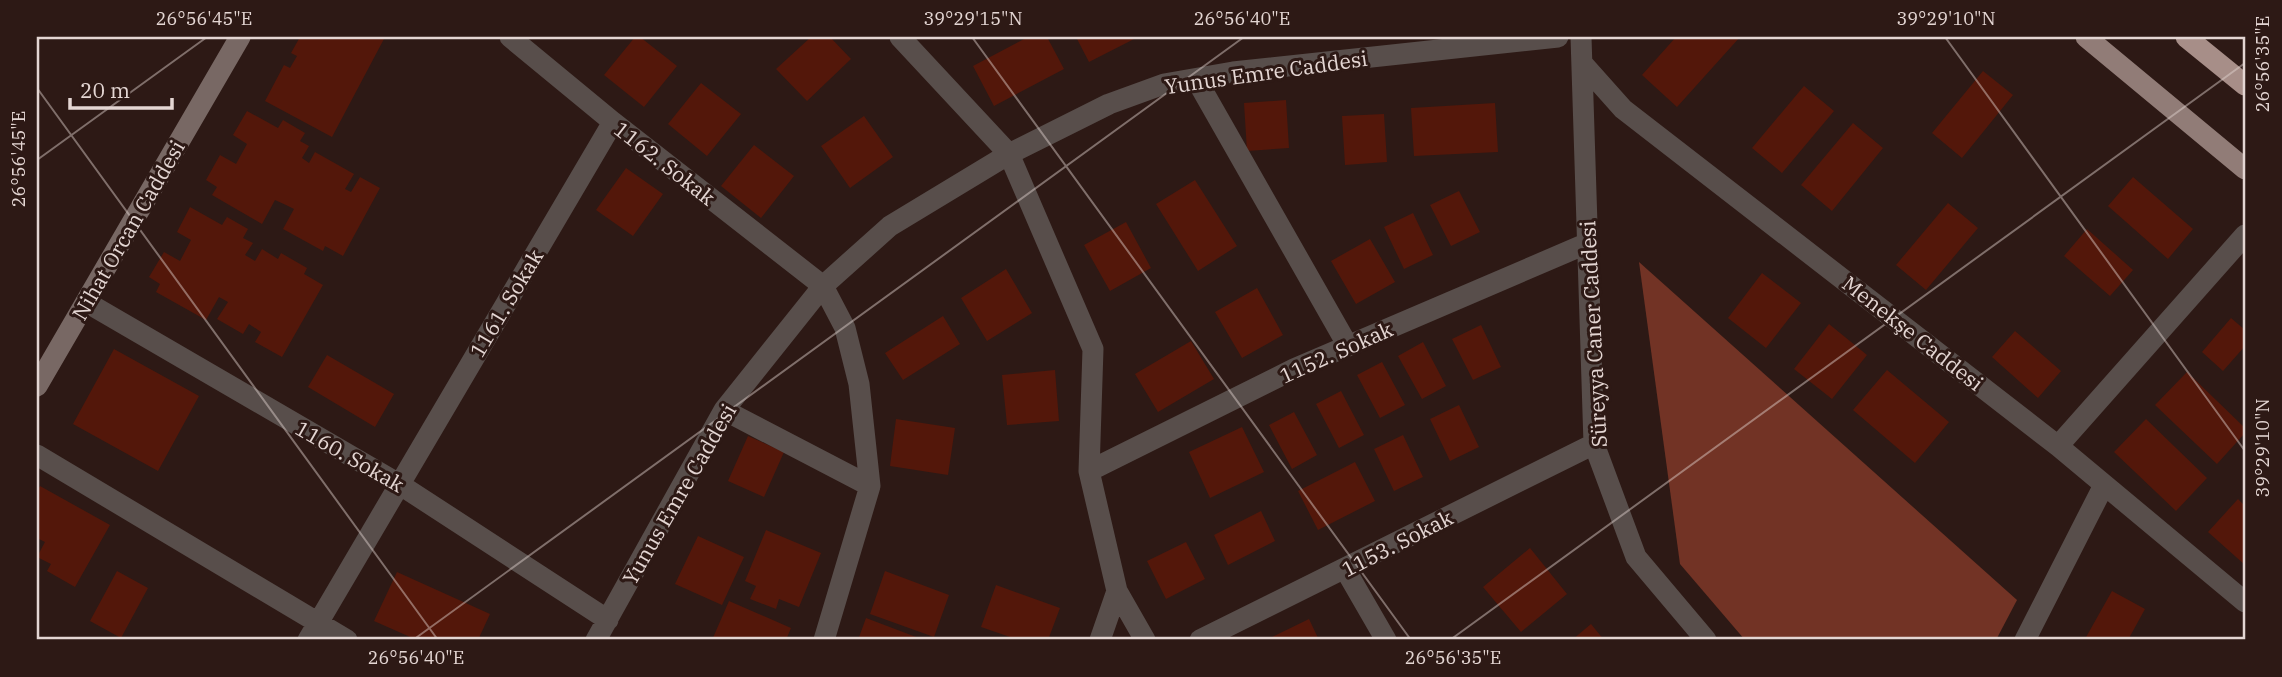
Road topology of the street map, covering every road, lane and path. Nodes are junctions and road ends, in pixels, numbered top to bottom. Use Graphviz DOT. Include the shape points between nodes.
graph roads {
  1 [pos="240,37"];
  2 [pos="510,37"];
  3 [pos="900,37"];
  4 [pos="1558,37"];
  5 [pos="1581,37"];
  6 [pos="2086,37"];
  7 [pos="2186,37"];
  8 [pos="1583,63"];
  9 [pos="1196,79"];
  10 [pos="2245,85"];
  11 [pos="613,122"];
  12 [pos="1009,154"];
  13 [pos="2245,169"];
  14 [pos="2245,235"];
  15 [pos="1588,243"];
  16 [pos="822,286"];
  17 [pos="86,302"];
  18 [pos="1348,346"];
  19 [pos="37,386"];
  20 [pos="724,410"];
  21 [pos="1594,444"];
  22 [pos="2058,446"];
  23 [pos="37,455"];
  24 [pos="1088,471"];
  25 [pos="399,484"];
  26 [pos="2104,485"];
  27 [pos="870,486"];
  28 [pos="1345,569"];
  29 [pos="1117,591"];
  30 [pos="2245,601"];
  31 [pos="608,620"];
  32 [pos="313,631"];
  33 [pos="347,640"];
  34 [pos="596,640"];
  35 [pos="824,640"];
  36 [pos="1100,640"];
  37 [pos="1145,640"];
  38 [pos="1200,640"];
  39 [pos="1386,640"];
  40 [pos="1706,640"];
  41 [pos="2025,640"];
  1 -- 17 [label="main road, Nihat Orcan Caddesi"];
  2 -- 11 [label="street, 1162. Sokak"];
  3 -- 12 [label="street"];
  4 -- 9 [label="street, Yunus Emre Caddesi"];
  5 -- 8 [label="street, Süreyya Caner Caddesi"];
  6 -- 13 [label="main road"];
  7 -- 10 [label="highway"];
  8 -- 15 [label="street, Süreyya Caner Caddesi"];
  8 -- 22 [label="street, Menekşe Caddesi" via="1623,109"];
  9 -- 12 [label="street, Yunus Emre Caddesi" via="1164,84 1108,104"];
  9 -- 18 [label="street"];
  11 -- 16 [label="street, 1162. Sokak"];
  11 -- 25 [label="street, 1161. Sokak"];
  12 -- 16 [label="street, Yunus Emre Caddesi" via="890,226"];
  12 -- 24 [label="street" via="1093,349"];
  14 -- 22 [label="street"];
  15 -- 18 [label="street, 1152. Sokak"];
  15 -- 21 [label="street, Süreyya Caner Caddesi"];
  16 -- 20 [label="street, Yunus Emre Caddesi"];
  16 -- 27 [label="street" via="845,328 859,384"];
  17 -- 19 [label="main road, Nihat Orcan Caddesi"];
  17 -- 25 [label="street, 1160. Sokak"];
  18 -- 24 [label="street, 1152. Sokak"];
  20 -- 27 [label="street"];
  20 -- 31 [label="street, Yunus Emre Caddesi"];
  21 -- 28 [label="street, 1153. Sokak"];
  21 -- 40 [label="street, Süreyya Caner Caddesi" via="1636,556"];
  22 -- 26 [label="street, Menekşe Caddesi"];
  23 -- 32 [label="street"];
  24 -- 29 [label="street"];
  25 -- 31 [label="street, 1160. Sokak"];
  25 -- 32 [label="street, 1161. Sokak"];
  26 -- 30 [label="street, Menekşe Caddesi"];
  26 -- 41 [label="street"];
  27 -- 35 [label="street"];
  28 -- 38 [label="street, 1153. Sokak"];
  28 -- 39 [label="street"];
  29 -- 36 [label="street"];
  29 -- 37 [label="street"];
  31 -- 34 [label="street, Yunus Emre Caddesi"];
  32 -- 33 [label="street"];
}
